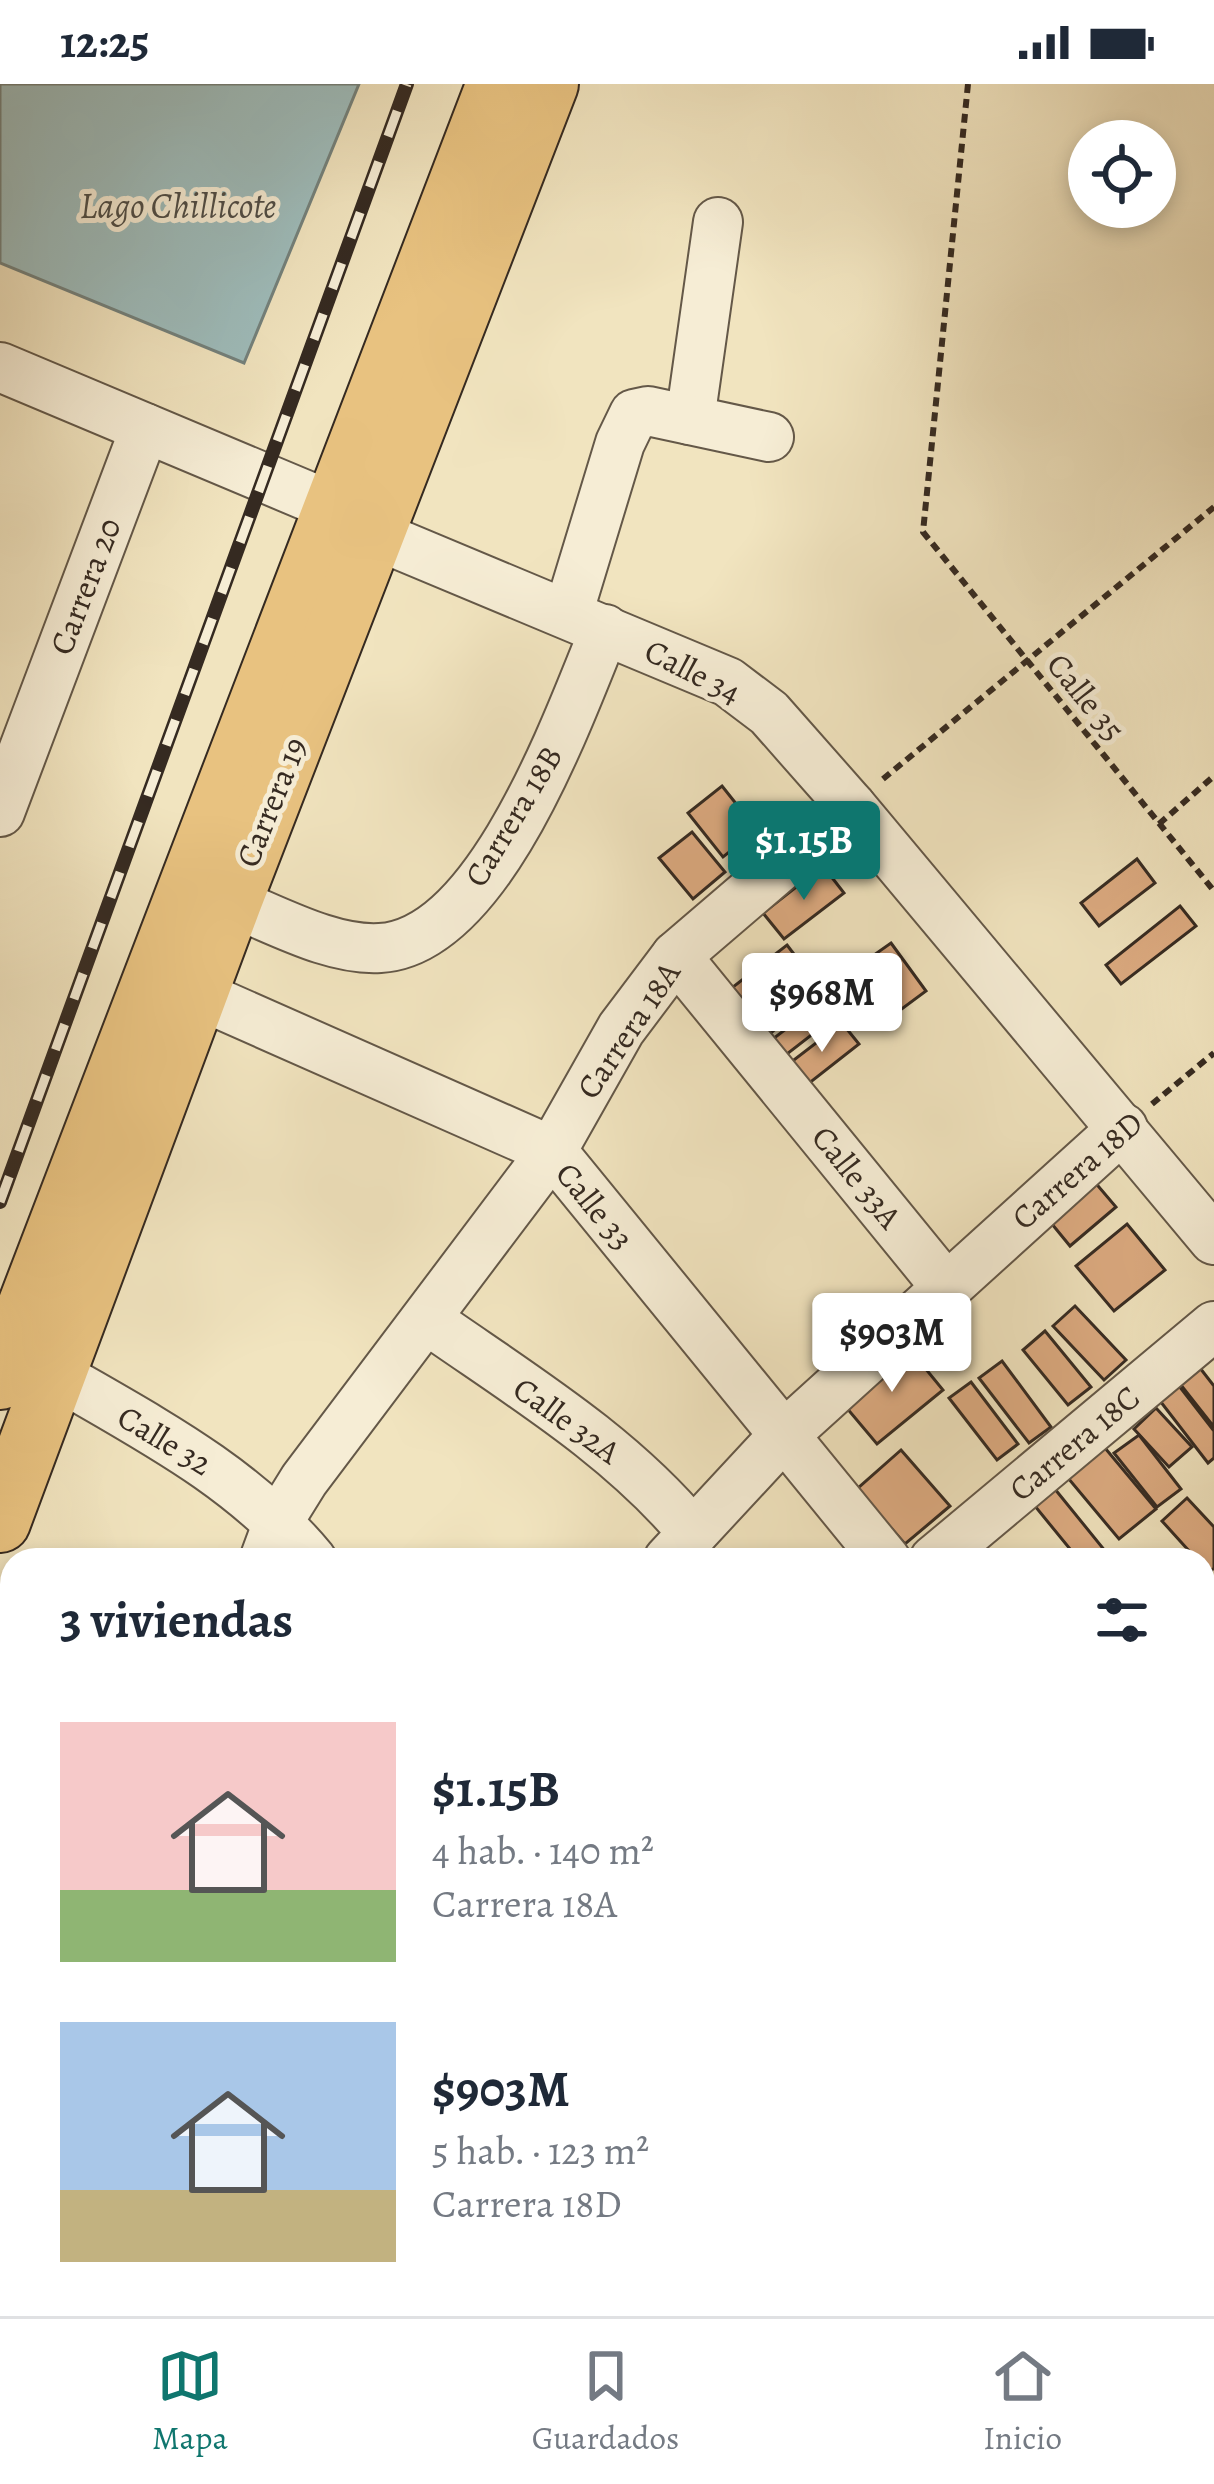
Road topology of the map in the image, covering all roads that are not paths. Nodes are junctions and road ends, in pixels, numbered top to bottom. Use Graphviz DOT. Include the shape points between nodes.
graph roads {
  1 [pos="497,84"];
  2 [pos="548,84"];
  3 [pos="718,222"];
  4 [pos="0,367"];
  5 [pos="690,420"];
  6 [pos="145,428"];
  7 [pos="769,437"];
  8 [pos="356,521"];
  9 [pos="587,622"];
  10 [pos="851,806"];
  11 [pos="0,812"];
  12 [pos="231,902"];
  13 [pos="676,956"];
  14 [pos="197,994"];
  15 [pos="1123,1128"];
  16 [pos="552,1151"];
  17 [pos="1214,1240"];
  18 [pos="946,1287"];
  19 [pos="429,1321"];
  20 [pos="1214,1326"];
  21 [pos="17,1361"];
  22 [pos="783,1436"];
  23 [pos="0,1522"];
  24 [pos="271,1541"];
  25 [pos="681,1547"];
  26 [pos="876,1548"];
  27 [pos="948,1548"];
  1 -- 8 [label="main road, Carrera 19"];
  2 -- 8 [label="main road, Carrera 19"];
  3 -- 5 [label="street"];
  4 -- 6 [label="street"];
  5 -- 7 [label="street, Carrera 18B"];
  5 -- 9 [label="street, Carrera 18B" via="634,414 620,443"];
  6 -- 8 [label="street, Calle 34"];
  6 -- 11 [label="street, Carrera 20"];
  8 -- 9 [label="street, Calle 34"];
  8 -- 12 [label="main road, Carrera 19"];
  8 -- 21 [label="main road, Carrera 19"];
  9 -- 10 [label="street, Calle 34" via="728,682 769,713"];
  9 -- 12 [label="street, Carrera 18B" via="527,804 472,888 426,934 379,948 355,945"];
  10 -- 13 [label="street, Carrera 18A"];
  10 -- 15 [label="street, Calle 34"];
  12 -- 14 [label="main road, Carrera 19"];
  13 -- 16 [label="street, Carrera 18A" via="620,1030"];
  13 -- 18 [label="street, Calle 33A"];
  14 -- 16 [label="street, Calle 33"];
  14 -- 21 [label="main road, Carrera 19"];
  15 -- 17 [label="street, Calle 34"];
  15 -- 18 [label="street, Carrera 18D"];
  16 -- 19 [label="street, Carrera 18A"];
  16 -- 22 [label="street, Calle 33"];
  18 -- 22 [label="street, Carrera 18D"];
  19 -- 24 [label="street, Carrera 18A" via="359,1406"];
  19 -- 25 [label="street, Calle 32A" via="655,1488"];
  20 -- 27 [label="street, Carrera 18C"];
  21 -- 23 [label="main road, Carrera 19"];
  21 -- 24 [label="street, Calle 32" via="198,1456"];
  22 -- 25 [label="street, Carrera 18D"];
  22 -- 26 [label="street, Calle 33"];
}
